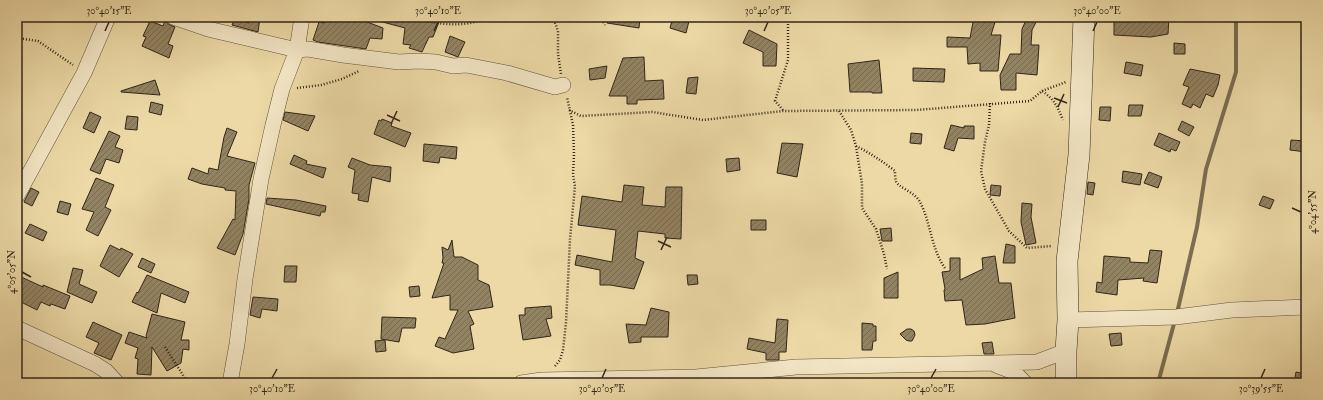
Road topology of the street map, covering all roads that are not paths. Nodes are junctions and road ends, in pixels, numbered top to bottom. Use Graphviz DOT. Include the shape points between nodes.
graph roads {
  1 [pos="108,17"];
  2 [pos="173,17"];
  3 [pos="302,17"];
  4 [pos="1084,17"];
  5 [pos="297,50"];
  6 [pos="563,85"];
  7 [pos="17,196"];
  8 [pos="1306,307"];
  9 [pos="1068,320"];
  10 [pos="17,328"];
  11 [pos="1066,351"];
  12 [pos="992,363"];
  13 [pos="116,383"];
  14 [pos="230,383"];
  15 [pos="521,383"];
  16 [pos="1026,383"];
  17 [pos="1066,383"];
  1 -- 7 [label="street" via="84,73"];
  2 -- 5 [label="street" via="208,29"];
  3 -- 5 [label="street"];
  4 -- 9 [label="street" via="1079,155 1067,260"];
  5 -- 6 [label="street" via="308,49 399,62 466,65 507,73 555,87"];
  5 -- 14 [label="street" via="282,89 261,179"];
  8 -- 9 [label="street" via="1232,310 1176,317"];
  9 -- 11 [label="street"];
  10 -- 13 [label="street" via="95,364 106,371"];
  11 -- 12 [label="street" via="1037,362"];
  11 -- 17 [label="street"];
  12 -- 15 [label="street" via="796,367 696,377 542,380"];
  12 -- 16 [label="street" via="1014,372"];
}
